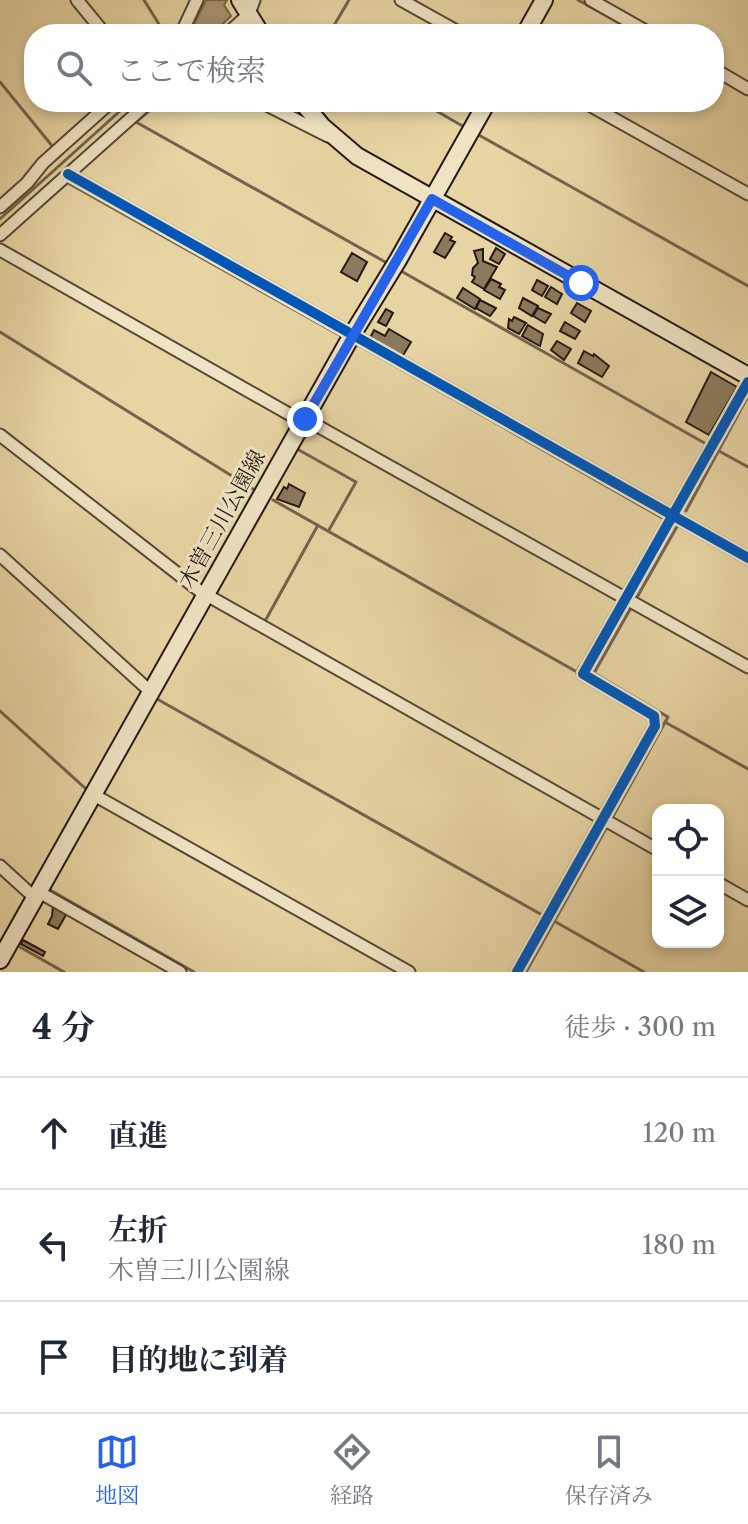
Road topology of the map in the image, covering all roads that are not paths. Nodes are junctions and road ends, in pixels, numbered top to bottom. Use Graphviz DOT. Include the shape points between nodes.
graph roads {
  1 [pos="77,0"];
  2 [pos="197,0"];
  3 [pos="401,0"];
  4 [pos="544,0"];
  5 [pos="591,0"];
  6 [pos="248,5"];
  7 [pos="97,24"];
  8 [pos="186,24"];
  9 [pos="234,24"];
  10 [pos="257,24"];
  11 [pos="444,24"];
  12 [pos="531,24"];
  13 [pos="633,24"];
  14 [pos="724,75"];
  15 [pos="748,89"];
  16 [pos="100,112"];
  17 [pos="138,112"];
  18 [pos="281,112"];
  19 [pos="311,112"];
  20 [pos="481,112"];
  21 [pos="602,112"];
  22 [pos="336,139"];
  23 [pos="68,174"];
  24 [pos="748,194"];
  25 [pos="432,199"];
  26 [pos="0,207"];
  27 [pos="0,235"];
  28 [pos="0,250"];
  29 [pos="352,335"];
  30 [pos="748,376"];
  31 [pos="748,382"];
  32 [pos="304,420"];
  33 [pos="0,435"];
  34 [pos="671,515"];
  35 [pos="0,555"];
  36 [pos="748,558"];
  37 [pos="205,595"];
  38 [pos="625,597"];
  39 [pos="748,667"];
  40 [pos="152,693"];
  41 [pos="94,795"];
  42 [pos="603,819"];
  43 [pos="652,847"];
  44 [pos="0,866"];
  45 [pos="724,886"];
  46 [pos="37,895"];
  47 [pos="748,900"];
  48 [pos="0,960"];
  49 [pos="180,972"];
  50 [pos="409,972"];
  51 [pos="517,972"];
  1 -- 7 [label="street"];
  2 -- 8 [label="street"];
  3 -- 11 [label="street"];
  4 -- 12 [label="main road"];
  5 -- 13 [label="street"];
  6 -- 9 [label="street"];
  6 -- 10 [label="main road"];
  14 -- 15 [label="street"];
  16 -- 26 [label="street"];
  17 -- 23 [label="street"];
  18 -- 22 [label="street"];
  19 -- 22 [label="main road"];
  20 -- 25 [label="main road, 木曽三川公園線"];
  21 -- 24 [label="street"];
  22 -- 25 [label="main road"];
  23 -- 27 [label="street"];
  23 -- 29 [label="street"];
  25 -- 29 [label="main road, 木曽三川公園線"];
  25 -- 30 [label="main road"];
  28 -- 32 [label="street"];
  29 -- 32 [label="main road, 木曽三川公園線"];
  29 -- 34 [label="street"];
  31 -- 34 [label="street"];
  32 -- 37 [label="main road, 木曽三川公園線"];
  32 -- 38 [label="street"];
  33 -- 37 [label="street"];
  34 -- 36 [label="street"];
  34 -- 38 [label="street"];
  35 -- 40 [label="street"];
  37 -- 40 [label="main road, 木曽三川公園線"];
  37 -- 42 [label="street"];
  38 -- 39 [label="street"];
  38 -- 42 [label="street" via="583,674 654,716 655,726"];
  40 -- 41 [label="main road, 木曽三川公園線"];
  41 -- 46 [label="main road, 木曽三川公園線"];
  41 -- 50 [label="street"];
  42 -- 43 [label="street"];
  42 -- 51 [label="street"];
  44 -- 46 [label="street"];
  45 -- 47 [label="street"];
  46 -- 48 [label="main road, 木曽三川公園線"];
  46 -- 49 [label="street"];
}
